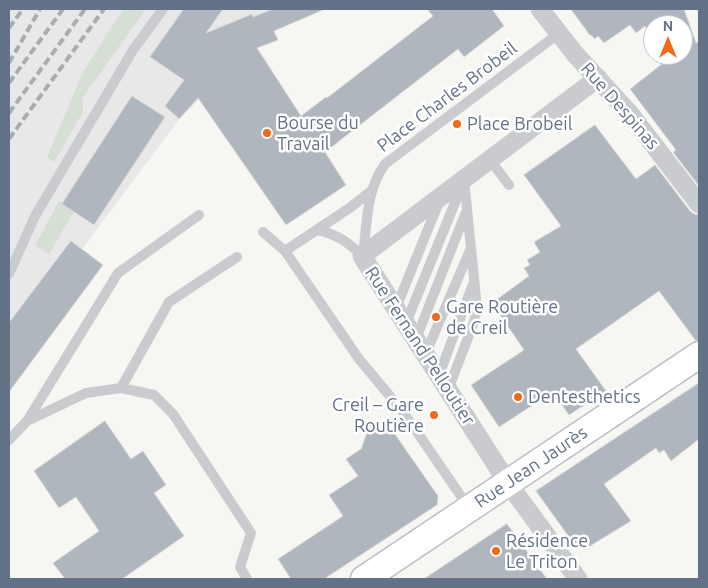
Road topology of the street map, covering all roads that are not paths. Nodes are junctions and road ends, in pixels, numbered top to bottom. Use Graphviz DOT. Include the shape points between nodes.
graph roads {
  1 [pos="163,9"];
  2 [pos="540,9"];
  3 [pos="558,34"];
  4 [pos="598,78"];
  5 [pos="490,160"];
  6 [pos="464,180"];
  7 [pos="509,186"];
  8 [pos="371,191"];
  9 [pos="441,197"];
  10 [pos="699,204"];
  11 [pos="467,209"];
  12 [pos="199,215"];
  13 [pos="316,230"];
  14 [pos="263,232"];
  15 [pos="471,247"];
  16 [pos="285,251"];
  17 [pos="362,256"];
  18 [pos="237,257"];
  19 [pos="9,274"];
  20 [pos="475,280"];
  21 [pos="401,316"];
  22 [pos="421,347"];
  23 [pos="699,355"];
  24 [pos="443,383"];
  25 [pos="121,388"];
  26 [pos="27,422"];
  27 [pos="9,440"];
  28 [pos="508,483"];
  29 [pos="470,509"];
  30 [pos="247,579"];
  31 [pos="364,579"];
  32 [pos="578,579"];
  1 -- 19 [label="lane" via="133,50 35,216"];
  2 -- 3 [label="street, Rue Despinas"];
  3 -- 4 [label="street, Rue Despinas"];
  3 -- 8 [label="lane, Place Charles Brobeil" via="385,164"];
  4 -- 5 [label="street, Rue Fernand Pelloutier"];
  4 -- 10 [label="street, Rue Despinas"];
  5 -- 6 [label="street, Rue Fernand Pelloutier"];
  5 -- 7 [label="lane"];
  6 -- 9 [label="street, Rue Fernand Pelloutier"];
  6 -- 11 [label="lane"];
  6 -- 21 [label="lane"];
  8 -- 13 [label="lane"];
  8 -- 17 [label="lane, Place Charles Brobeil"];
  9 -- 17 [label="street, Rue Fernand Pelloutier"];
  9 -- 21 [label="lane"];
  11 -- 15 [label="lane"];
  11 -- 22 [label="lane"];
  12 -- 26 [label="lane" via="118,273"];
  13 -- 16 [label="lane"];
  13 -- 17 [label="lane" via="346,242"];
  14 -- 16 [label="lane"];
  15 -- 20 [label="lane"];
  15 -- 22 [label="lane"];
  16 -- 29 [label="lane" via="359,359 404,413"];
  17 -- 21 [label="street, Rue Fernand Pelloutier"];
  18 -- 25 [label="lane" via="169,302"];
  20 -- 24 [label="lane"];
  20 -- 24 [label="lane" via="476,315"];
  21 -- 22 [label="street, Rue Fernand Pelloutier"];
  22 -- 24 [label="street, Rue Fernand Pelloutier"];
  23 -- 28 [label="street, Rue Jean Jaurès"];
  24 -- 28 [label="street, Rue Fernand Pelloutier"];
  25 -- 26 [label="lane" via="86,394"];
  25 -- 30 [label="lane" via="154,395 178,422 250,533 240,567"];
  26 -- 27 [label="lane"];
  28 -- 29 [label="street, Rue Jean Jaurès"];
  28 -- 32 [label="street, Rue Fernand Pelloutier"];
  29 -- 31 [label="street, Rue Jean Jaurès"];
}
